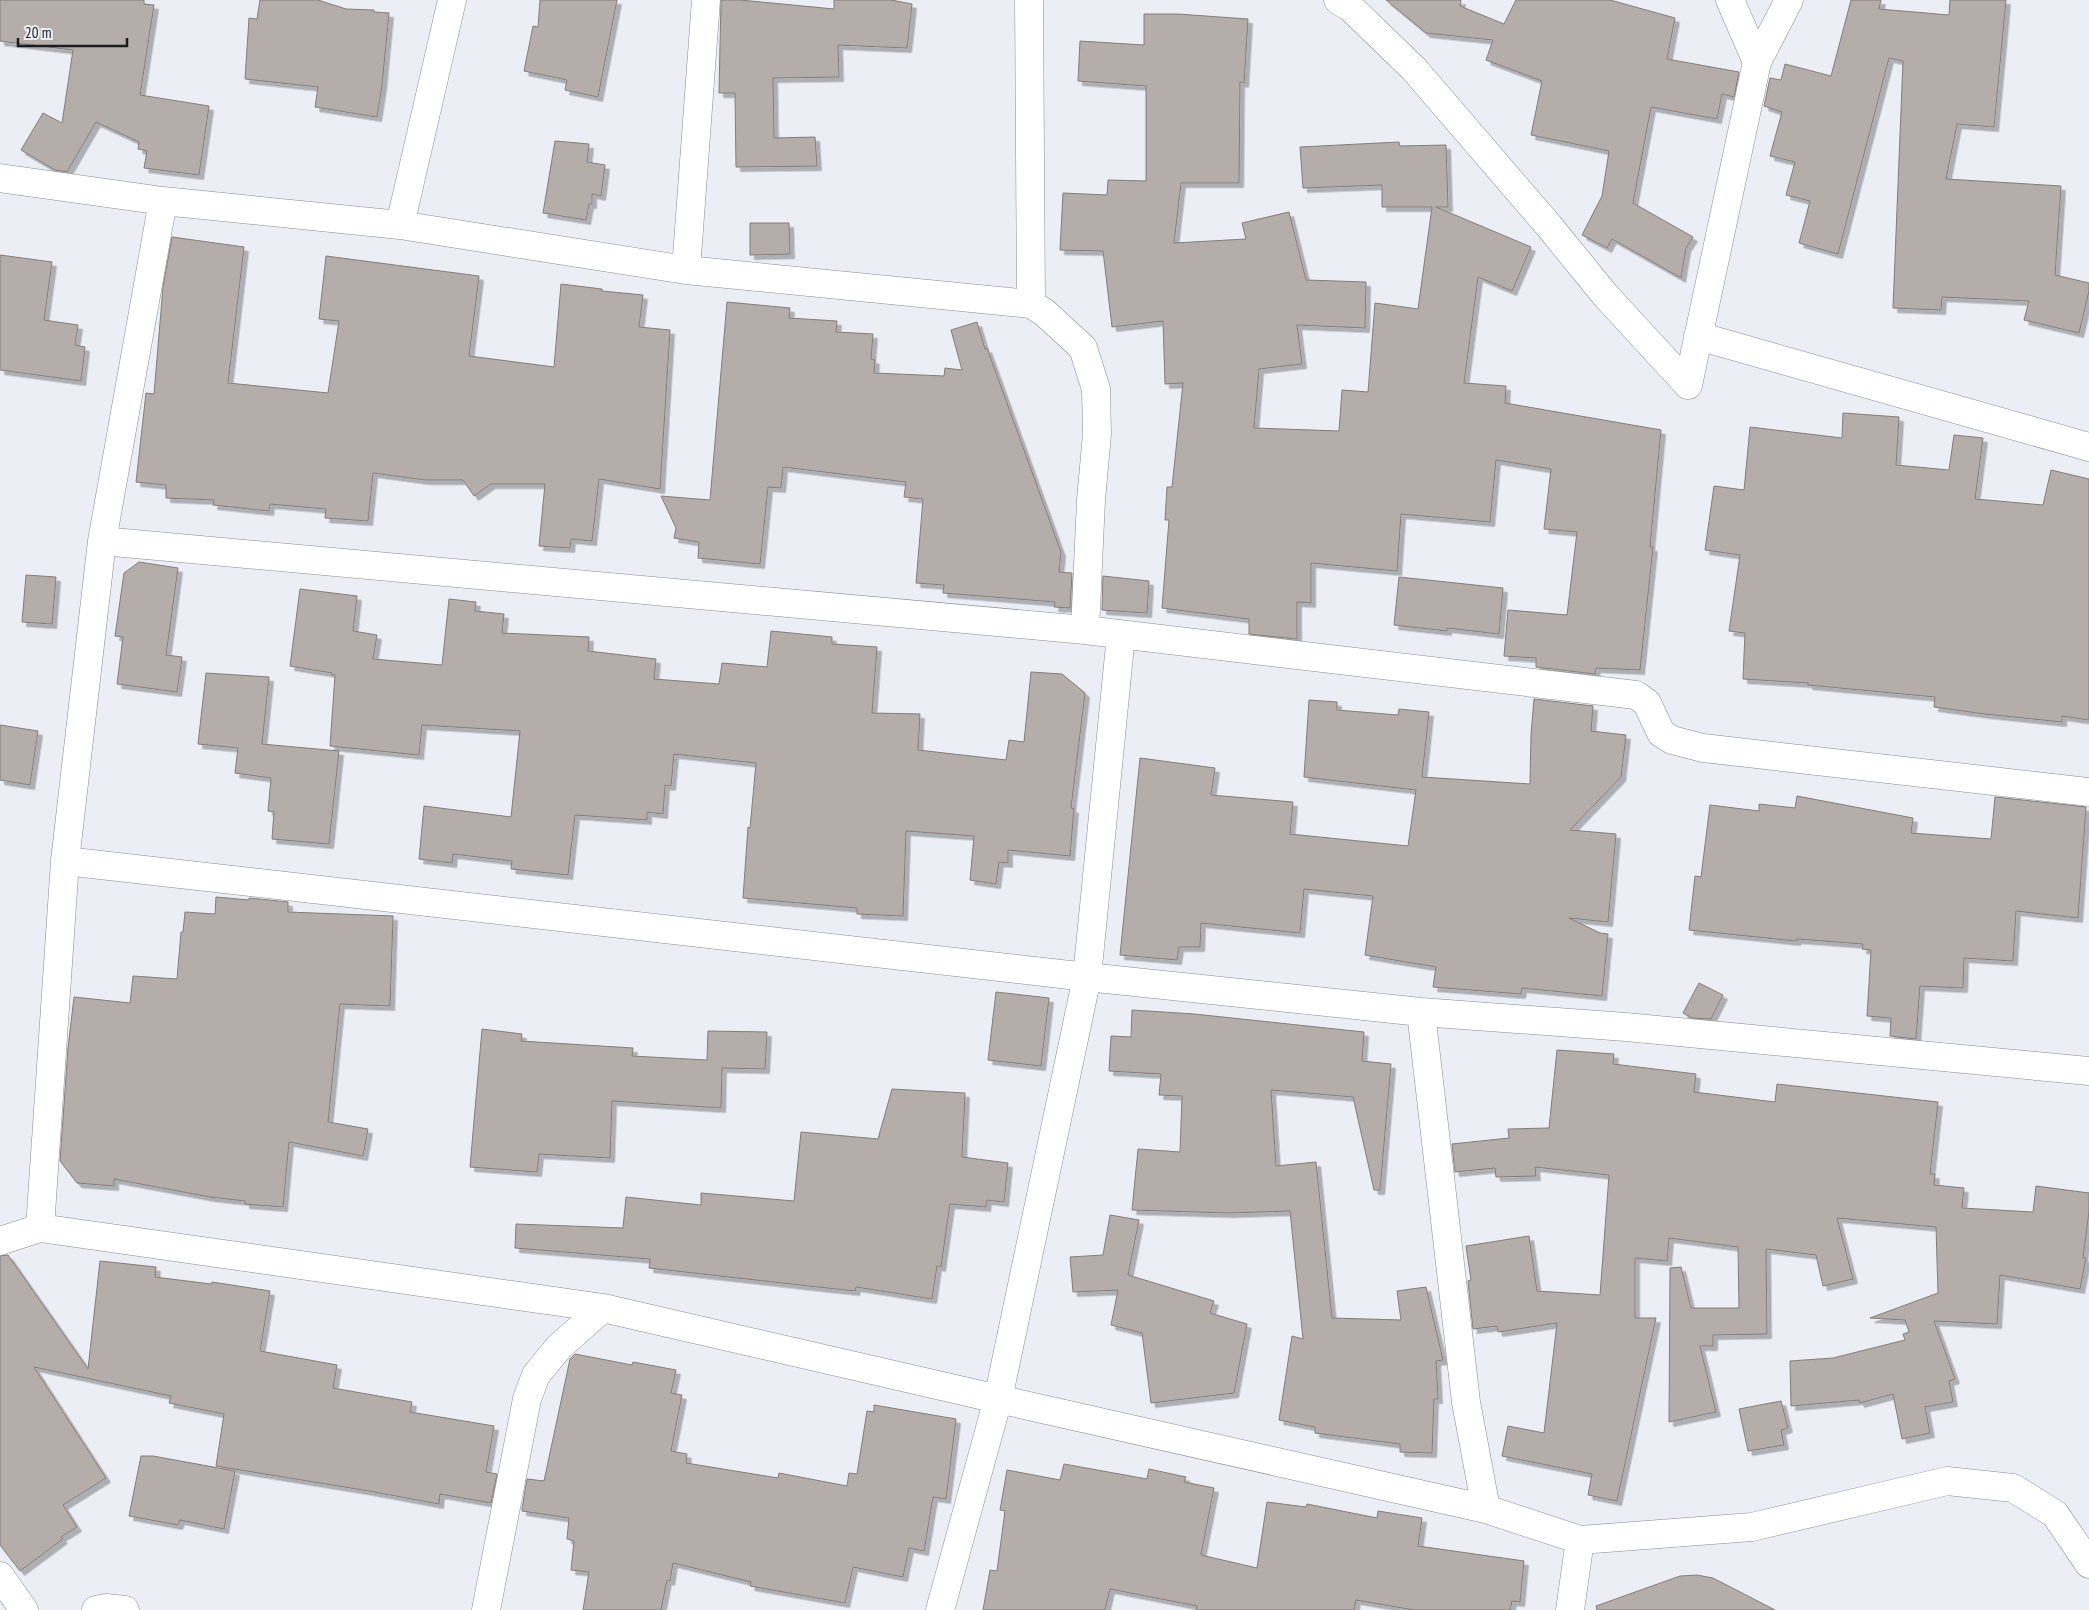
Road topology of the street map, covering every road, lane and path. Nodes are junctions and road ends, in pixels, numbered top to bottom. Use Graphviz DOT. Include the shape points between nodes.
graph roads {
  1 [pos="452,0"];
  2 [pos="706,0"];
  3 [pos="1029,0"];
  4 [pos="1338,0"];
  5 [pos="1730,0"];
  6 [pos="1789,0"];
  7 [pos="1757,62"];
  8 [pos="0,178"];
  9 [pos="163,201"];
  10 [pos="400,225"];
  11 [pos="686,270"];
  12 [pos="1031,304"];
  13 [pos="1698,336"];
  14 [pos="2089,447"];
  15 [pos="102,541"];
  16 [pos="1085,630"];
  17 [pos="1121,634"];
  18 [pos="2089,792"];
  19 [pos="65,861"];
  20 [pos="1087,977"];
  21 [pos="1421,1012"];
  22 [pos="2089,1070"];
  23 [pos="40,1228"];
  24 [pos="0,1241"];
  25 [pos="603,1308"];
  26 [pos="998,1399"];
  27 [pos="1486,1509"];
  28 [pos="1580,1540"];
  29 [pos="2089,1564"];
  30 [pos="0,1576"];
  31 [pos="24,1610"];
  32 [pos="96,1610"];
  33 [pos="125,1610"];
  34 [pos="486,1610"];
  35 [pos="940,1610"];
  36 [pos="1570,1610"];
  1 -- 10 [label="street"];
  2 -- 11 [label="street"];
  3 -- 12 [label="street"];
  4 -- 13 [label="street" via="1351,8 1414,69 1606,296 1688,385"];
  5 -- 7 [label="street"];
  6 -- 7 [label="street"];
  7 -- 13 [label="street"];
  8 -- 9 [label="street"];
  9 -- 10 [label="street"];
  9 -- 15 [label="street"];
  10 -- 11 [label="street"];
  11 -- 12 [label="street"];
  12 -- 16 [label="street" via="1083,348 1096,389 1097,434"];
  13 -- 14 [label="street"];
  15 -- 16 [label="street"];
  15 -- 19 [label="street"];
  16 -- 17 [label="street"];
  17 -- 18 [label="street" via="1636,695 1647,704 1661,733 1672,740 1703,748"];
  17 -- 20 [label="street"];
  19 -- 20 [label="street"];
  19 -- 23 [label="street"];
  20 -- 21 [label="street"];
  20 -- 26 [label="street"];
  21 -- 22 [label="street" via="1626,1027"];
  21 -- 27 [label="street" via="1466,1402"];
  23 -- 24 [label="street"];
  23 -- 25 [label="street"];
  25 -- 26 [label="street"];
  25 -- 34 [label="street" via="536,1374 527,1399"];
  26 -- 27 [label="street"];
  26 -- 35 [label="street"];
  27 -- 28 [label="street"];
  28 -- 29 [label="street" via="1752,1527 1947,1481 2013,1488 2055,1514"];
  28 -- 36 [label="street"];
  30 -- 31 [label="street"];
  32 -- 33 [label="street"];
}
